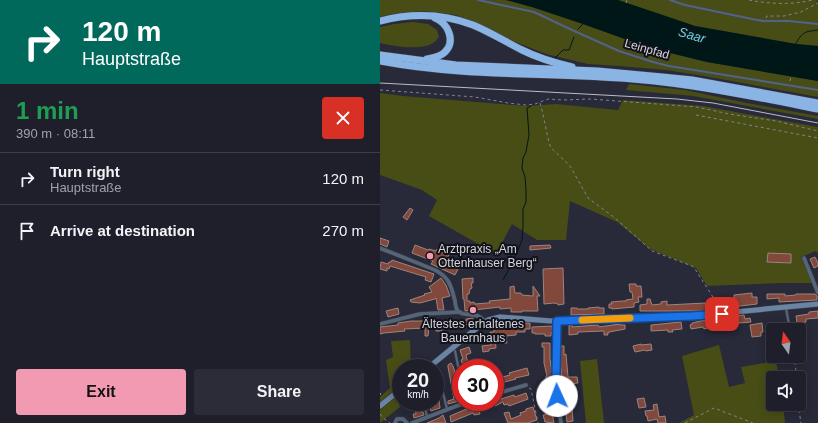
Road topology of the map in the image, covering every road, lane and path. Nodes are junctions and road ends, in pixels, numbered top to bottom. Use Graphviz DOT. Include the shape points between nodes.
graph roads {
  1 [pos="478,0"];
  2 [pos="627,0"];
  3 [pos="670,0"];
  4 [pos="749,0"];
  5 [pos="813,0"];
  6 [pos="626,3"];
  7 [pos="818,3"];
  8 [pos="427,16"];
  9 [pos="380,20"];
  10 [pos="763,21"];
  11 [pos="818,24"];
  12 [pos="380,55"];
  13 [pos="413,60"];
  14 [pos="380,61"];
  15 [pos="380,65"];
  16 [pos="419,66"];
  17 [pos="597,71"];
  18 [pos="791,76"];
  19 [pos="789,85"];
  20 [pos="380,90"];
  21 [pos="818,90"];
  22 [pos="539,103"];
  23 [pos="818,103"];
  24 [pos="818,109"];
  25 [pos="696,115"];
  26 [pos="818,131"];
  27 [pos="818,138"];
  28 [pos="380,248"];
  29 [pos="804,258"];
  30 [pos="818,293"];
  31 [pos="818,304"];
  32 [pos="786,307"];
  33 [pos="460,312"];
  34 [pos="722,314"];
  35 [pos="557,321"];
  36 [pos="485,322"];
  37 [pos="789,323"];
  38 [pos="380,324"];
  39 [pos="456,351"];
  40 [pos="439,359"];
  41 [pos="457,359"];
  42 [pos="526,385"];
  43 [pos="531,389"];
  44 [pos="504,391"];
  45 [pos="392,396"];
  46 [pos="444,397"];
  47 [pos="380,406"];
  48 [pos="452,407"];
  49 [pos="447,409"];
  50 [pos="426,411"];
  51 [pos="800,411"];
  52 [pos="380,414"];
  53 [pos="427,417"];
  54 [pos="390,423"];
  55 [pos="395,423"];
  56 [pos="407,423"];
  57 [pos="412,423"];
  58 [pos="538,423"];
  59 [pos="561,423"];
  60 [pos="685,423"];
  61 [pos="753,423"];
  62 [pos="801,423"];
  1 -- 19 [label="lane, Leinpfad" via="534,12 619,51 653,62"];
  2 -- 6 [label="path"];
  3 -- 10 [label="lane"];
  4 -- 5 [label="path" via="775,4"];
  7 -- 10 [label="path" via="790,15 767,16"];
  8 -- 9 [label="highway"];
  8 -- 13 [label="highway" via="440,20 445,25 450,34 449,44 444,53 437,57"];
  8 -- 17 [label="highway" via="462,22 540,58"];
  10 -- 11 [label="lane"];
  12 -- 13 [label="highway"];
  13 -- 17 [label="highway"];
  14 -- 16 [label="highway"];
  15 -- 16 [label="highway"];
  16 -- 24 [label="highway" via="464,71 646,80"];
  17 -- 23 [label="highway" via="692,80"];
  18 -- 19 [label="path"];
  19 -- 21 [label="lane, Leinpfad"];
  20 -- 22 [label="path" via="475,97 526,105"];
  22 -- 26 [label="path" via="548,99 590,99 696,107"];
  22 -- 34 [label="path" via="551,148 570,166 588,198 652,251 692,266"];
  25 -- 27 [label="path"];
  28 -- 33 [label="street" via="442,273 449,282"];
  29 -- 30 [label="street"];
  31 -- 32 [label="main road"];
  32 -- 34 [label="main road"];
  32 -- 37 [label="lane"];
  33 -- 36 [label="street" via="480,316"];
  33 -- 38 [label="street" via="420,314"];
  34 -- 35 [label="main road"];
  35 -- 36 [label="main road" via="500,317"];
  35 -- 59 [label="street" via="556,375"];
  36 -- 40 [label="main road"];
  39 -- 41 [label="lane"];
  42 -- 44 [label="street"];
  43 -- 58 [label="path"];
  45 -- 47 [label="main road"];
  46 -- 49 [label="lane"];
  48 -- 49 [label="street"];
  49 -- 53 [label="street"];
  50 -- 53 [label="lane"];
  51 -- 62 [label="path"];
  52 -- 54 [label="path"];
  53 -- 57 [label="street"];
  55 -- 56 [label="street" via="400,418"];
  60 -- 61 [label="path" via="714,408"];
}
